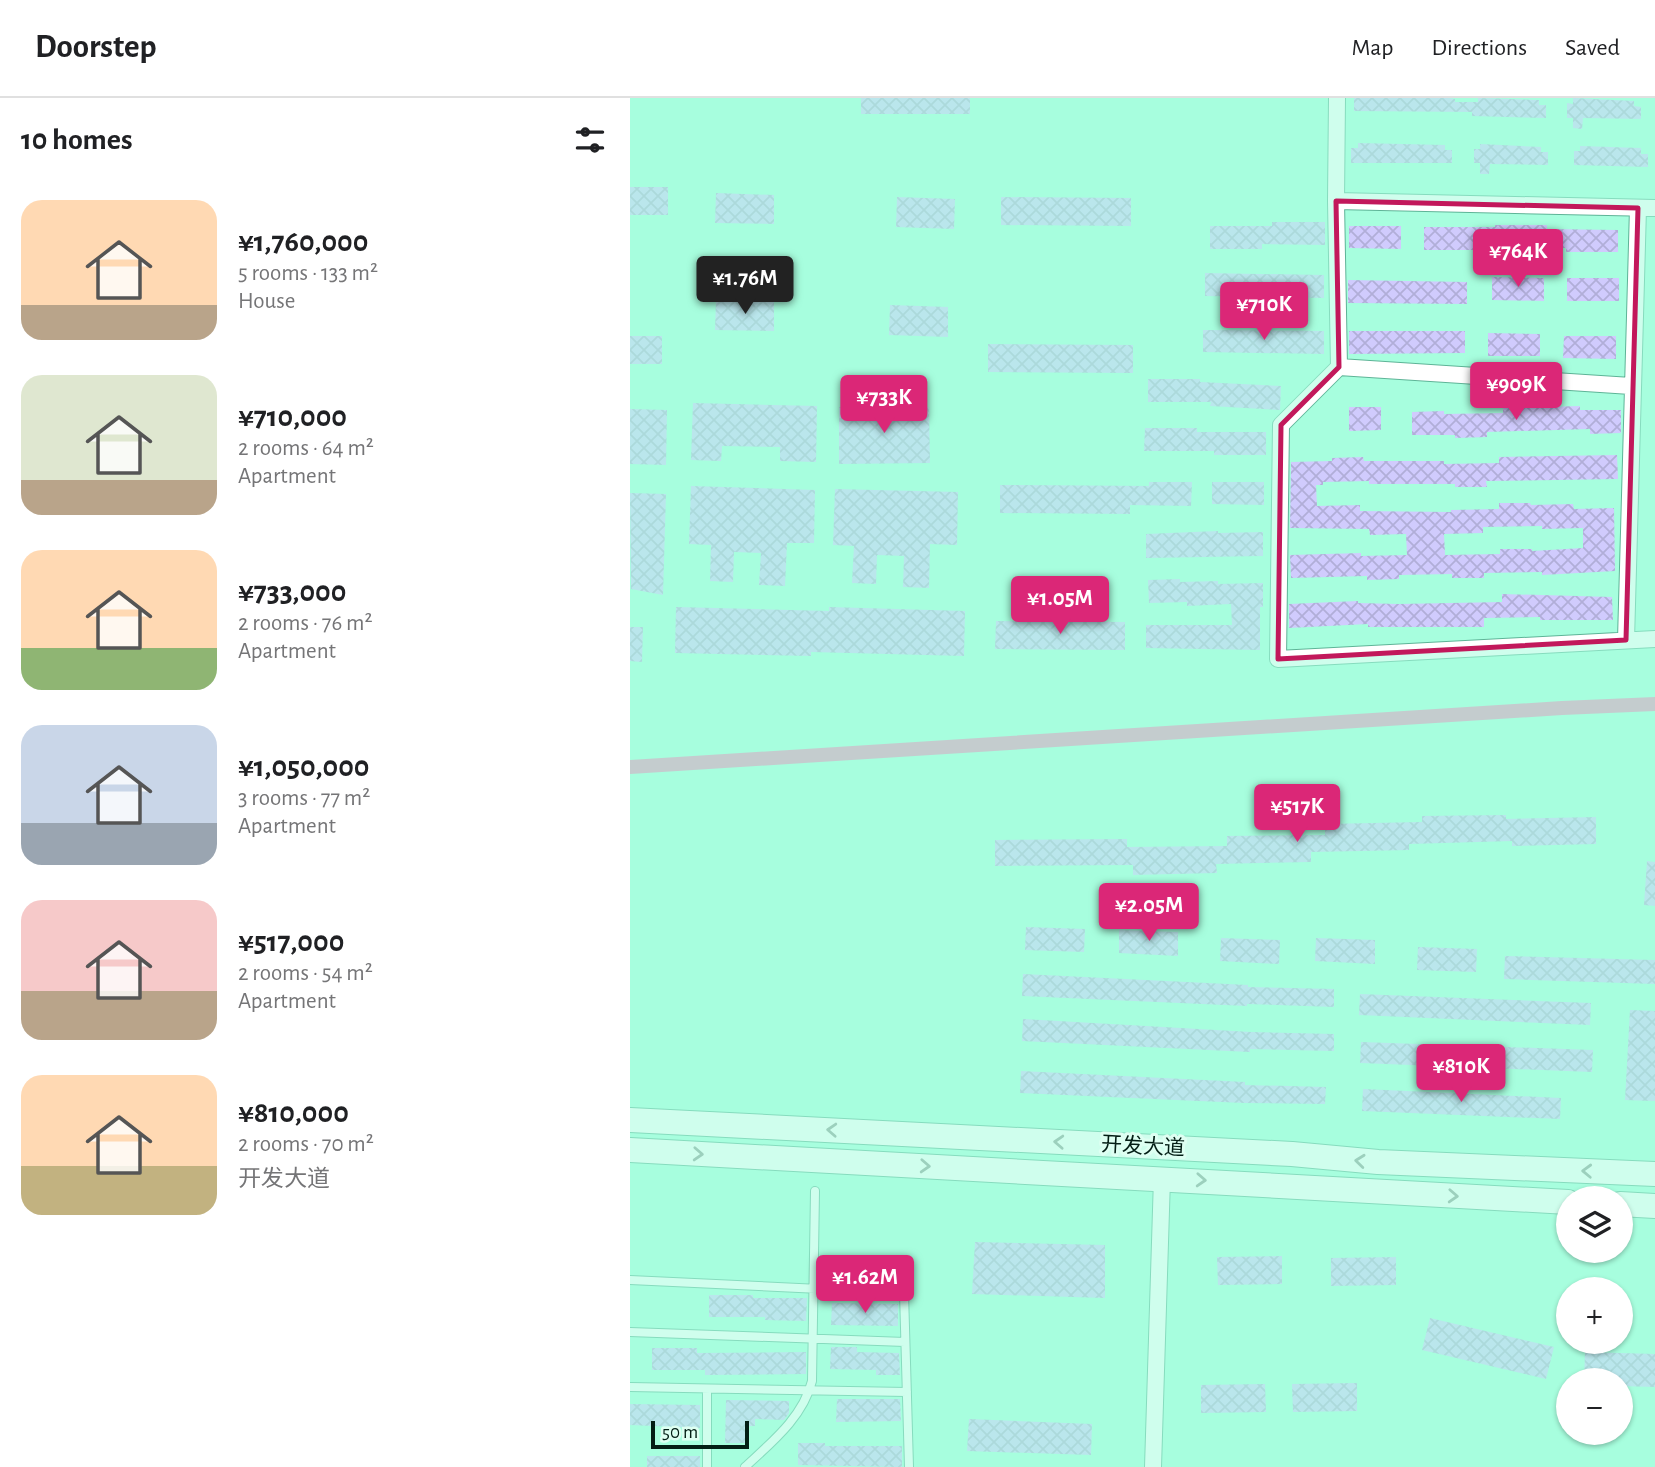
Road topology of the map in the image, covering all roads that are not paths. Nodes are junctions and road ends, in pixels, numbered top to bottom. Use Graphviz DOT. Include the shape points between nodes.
graph roads {
  1 [pos="1337,98"];
  2 [pos="1336,201"];
  3 [pos="1638,208"];
  4 [pos="1655,208"];
  5 [pos="1339,367"];
  6 [pos="1632,386"];
  7 [pos="1655,639"];
  8 [pos="1626,640"];
  9 [pos="630,1120"];
  10 [pos="630,1150"];
  11 [pos="1655,1174"];
  12 [pos="1162,1178"];
  13 [pos="816,1191"];
  14 [pos="1556,1201"];
  15 [pos="1633,1205"];
  16 [pos="1655,1206"];
  17 [pos="630,1280"];
  18 [pos="814,1289"];
  19 [pos="630,1332"];
  20 [pos="813,1338"];
  21 [pos="905,1342"];
  22 [pos="630,1387"];
  23 [pos="810,1390"];
  24 [pos="707,1391"];
  25 [pos="907,1392"];
  26 [pos="708,1467"];
  27 [pos="745,1467"];
  28 [pos="909,1467"];
  29 [pos="1153,1467"];
  1 -- 2 [label="street"];
  2 -- 3 [label="street"];
  2 -- 5 [label="street"];
  3 -- 4 [label="street"];
  3 -- 6 [label="street"];
  5 -- 6 [label="street"];
  5 -- 8 [label="street" via="1280,425 1278,659"];
  6 -- 8 [label="street"];
  7 -- 8 [label="street"];
  11 -- 9 [label="main road, 开发大道, one-way"];
  10 -- 12 [label="main road, 开发大道, one-way"];
  12 -- 14 [label="main road, 开发大道, one-way"];
  12 -- 29 [label="street"];
  13 -- 18 [label="lane"];
  15 -- 16 [label="main road"];
  17 -- 18 [label="lane"];
  18 -- 20 [label="lane"];
  18 -- 21 [label="lane" via="904,1293"];
  19 -- 20 [label="lane"];
  20 -- 21 [label="lane"];
  20 -- 23 [label="lane"];
  21 -- 25 [label="lane"];
  22 -- 23 [label="lane"];
  23 -- 25 [label="lane"];
  23 -- 27 [label="lane" via="787,1427"];
  24 -- 26 [label="lane"];
  25 -- 28 [label="lane"];
}
